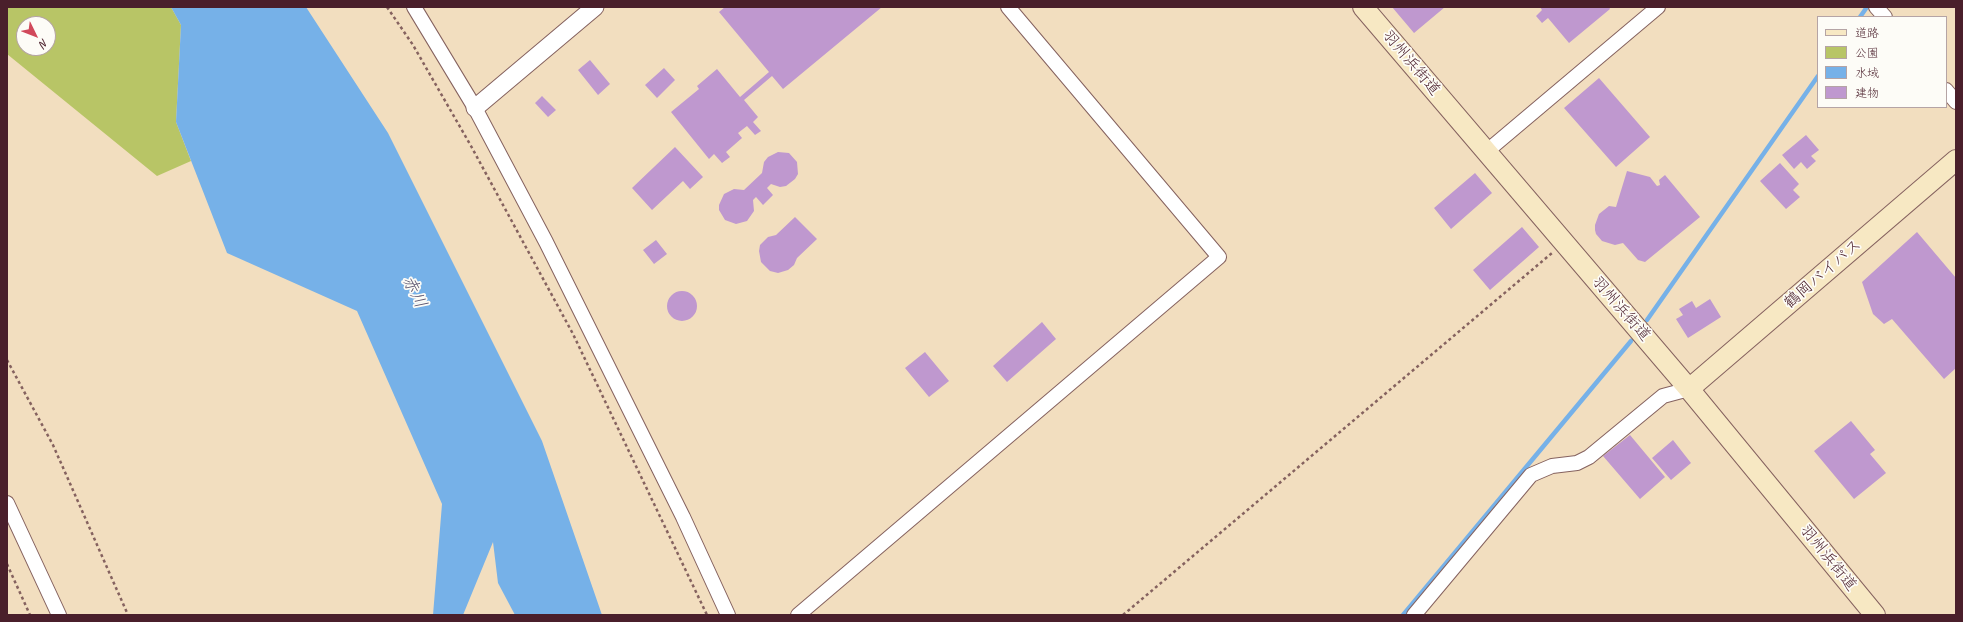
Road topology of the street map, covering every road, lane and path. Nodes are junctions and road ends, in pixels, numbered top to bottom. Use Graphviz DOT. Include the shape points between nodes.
graph roads {
  1 [pos="387,7"];
  2 [pos="414,7"];
  3 [pos="594,7"];
  4 [pos="1008,7"];
  5 [pos="1363,7"];
  6 [pos="1876,7"];
  7 [pos="1653,8"];
  8 [pos="1884,16"];
  9 [pos="1947,91"];
  10 [pos="1956,102"];
  11 [pos="475,108"];
  12 [pos="1486,152"];
  13 [pos="1956,160"];
  14 [pos="1564,242"];
  15 [pos="7,360"];
  16 [pos="1689,389"];
  17 [pos="7,503"];
  18 [pos="7,564"];
  19 [pos="30,615"];
  20 [pos="60,615"];
  21 [pos="128,615"];
  22 [pos="707,615"];
  23 [pos="728,615"];
  24 [pos="798,615"];
  25 [pos="1123,615"];
  26 [pos="1414,615"];
  27 [pos="1875,615"];
  1 -- 22 [label="path" via="413,45 471,146 573,334"];
  2 -- 11 [label="street"];
  3 -- 11 [label="street"];
  4 -- 24 [label="street" via="1219,257"];
  5 -- 12 [label="main road, 羽州浜街道"];
  6 -- 8 [label="street"];
  7 -- 12 [label="street"];
  9 -- 10 [label="street"];
  11 -- 23 [label="street" via="604,358 683,517"];
  12 -- 14 [label="main road, 羽州浜街道"];
  13 -- 16 [label="main road, 鶴岡バイパス"];
  14 -- 16 [label="main road, 羽州浜街道"];
  14 -- 25 [label="path"];
  15 -- 21 [label="path" via="53,446"];
  16 -- 26 [label="street" via="1663,396 1588,457 1577,463 1552,466 1531,475"];
  16 -- 27 [label="main road, 羽州浜街道"];
  17 -- 20 [label="street"];
  18 -- 19 [label="path"];
}
